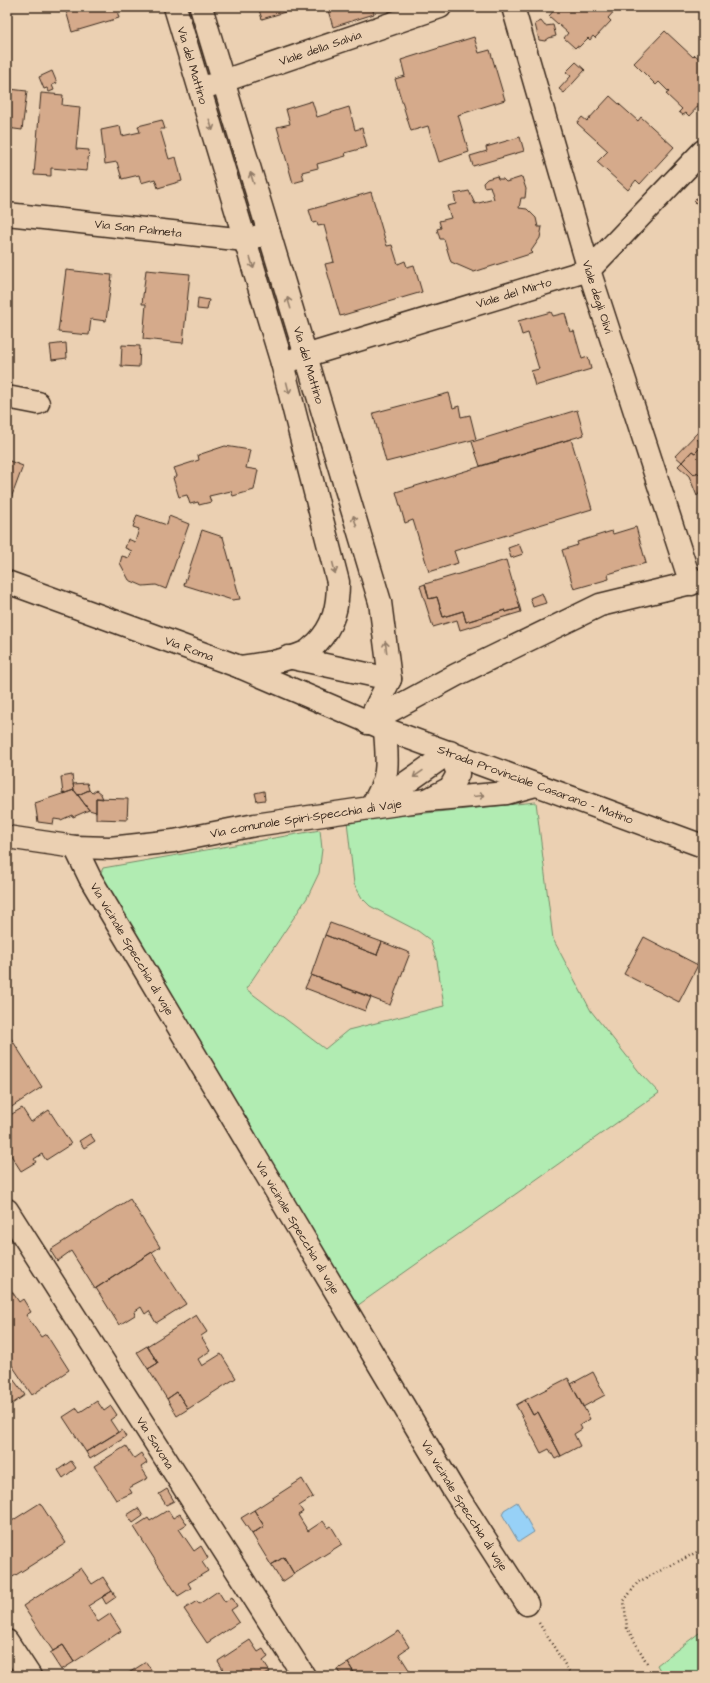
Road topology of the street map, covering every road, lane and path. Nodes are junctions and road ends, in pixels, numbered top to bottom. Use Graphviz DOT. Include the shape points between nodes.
graph roads {
  1 [pos="175,7"];
  2 [pos="201,7"];
  3 [pos="440,7"];
  4 [pos="512,7"];
  5 [pos="223,82"];
  6 [pos="200,89"];
  7 [pos="703,151"];
  8 [pos="7,214"];
  9 [pos="268,233"];
  10 [pos="245,240"];
  11 [pos="589,270"];
  12 [pos="305,356"];
  13 [pos="282,363"];
  14 [pos="7,397"];
  15 [pos="38,403"];
  16 [pos="7,582"];
  17 [pos="697,582"];
  18 [pos="288,657"];
  19 [pos="240,667"];
  20 [pos="390,679"];
  21 [pos="376,726"];
  22 [pos="450,752"];
  23 [pos="536,785"];
  24 [pos="426,800"];
  25 [pos="370,808"];
  26 [pos="7,837"];
  27 [pos="703,846"];
  28 [pos="75,847"];
  29 [pos="7,1210"];
  30 [pos="703,1550"];
  31 [pos="527,1604"];
  32 [pos="7,1641"];
  33 [pos="647,1663"];
  34 [pos="30,1676"];
  35 [pos="304,1676"];
  36 [pos="572,1676"];
  1 -- 6 [label="street, Via del Mattino"];
  2 -- 5 [label="street, Via del Mattino"];
  3 -- 5 [label="street, Viale della Salvia"];
  4 -- 11 [label="street, Viale degli Olivi"];
  5 -- 6 [label="street, Viale della Salvia"];
  9 -- 5 [label="street, Via del Mattino, one-way"];
  6 -- 10 [label="street, Via del Mattino, one-way"];
  7 -- 11 [label="street, Viale del Mirto"];
  8 -- 10 [label="street, Via San Palmeta"];
  9 -- 10 [label="street, Via San Palmeta"];
  12 -- 9 [label="street, Via del Mattino, one-way"];
  10 -- 13 [label="street, Via del Mattino, one-way"];
  11 -- 12 [label="street, Viale del Mirto"];
  11 -- 17 [label="street, Viale degli Olivi"];
  12 -- 13 [label="street, Viale del Mirto"];
  20 -- 12 [label="street, Via del Mattino, one-way" via="380,602"];
  13 -- 18 [label="street, Via del Mattino, one-way" via="338,582 335,617 322,638 308,651"];
  14 -- 15 [label="street"];
  16 -- 19 [label="street, Via Roma"];
  17 -- 21 [label="street" via="600,605 456,675"];
  18 -- 19 [label="street, Via del Mattino"];
  18 -- 20 [label="street"];
  19 -- 21 [label="street, Via Roma"];
  20 -- 21 [label="street"];
  21 -- 22 [label="street, Strada Provinciale Casarano - Matino"];
  21 -- 25 [label="street" via="387,770 383,788"];
  22 -- 23 [label="street, Strada Provinciale Casarano - Matino"];
  22 -- 24 [label="street" via="458,774 450,788"];
  22 -- 25 [label="street, one-way"];
  24 -- 23 [label="street, Via comunale Spiri-Specchia di Vaje, one-way" via="508,793"];
  23 -- 27 [label="street, Strada Provinciale Casarano - Matino"];
  24 -- 25 [label="street, Via comunale Spiri-Specchia di Vaje"];
  25 -- 28 [label="street, Via comunale Spiri-Specchia di Vaje" via="255,825 174,841 110,848"];
  26 -- 28 [label="street, Via comunale Spiri-Specchia di Vaje"];
  28 -- 31 [label="street, Via vicinale Specchia di vaje" via="94,885 452,1489"];
  29 -- 35 [label="street, Via Savona"];
  30 -- 33 [label="path" via="638,1582 624,1601 627,1628"];
  31 -- 36 [label="path"];
  32 -- 34 [label="street"];
}
